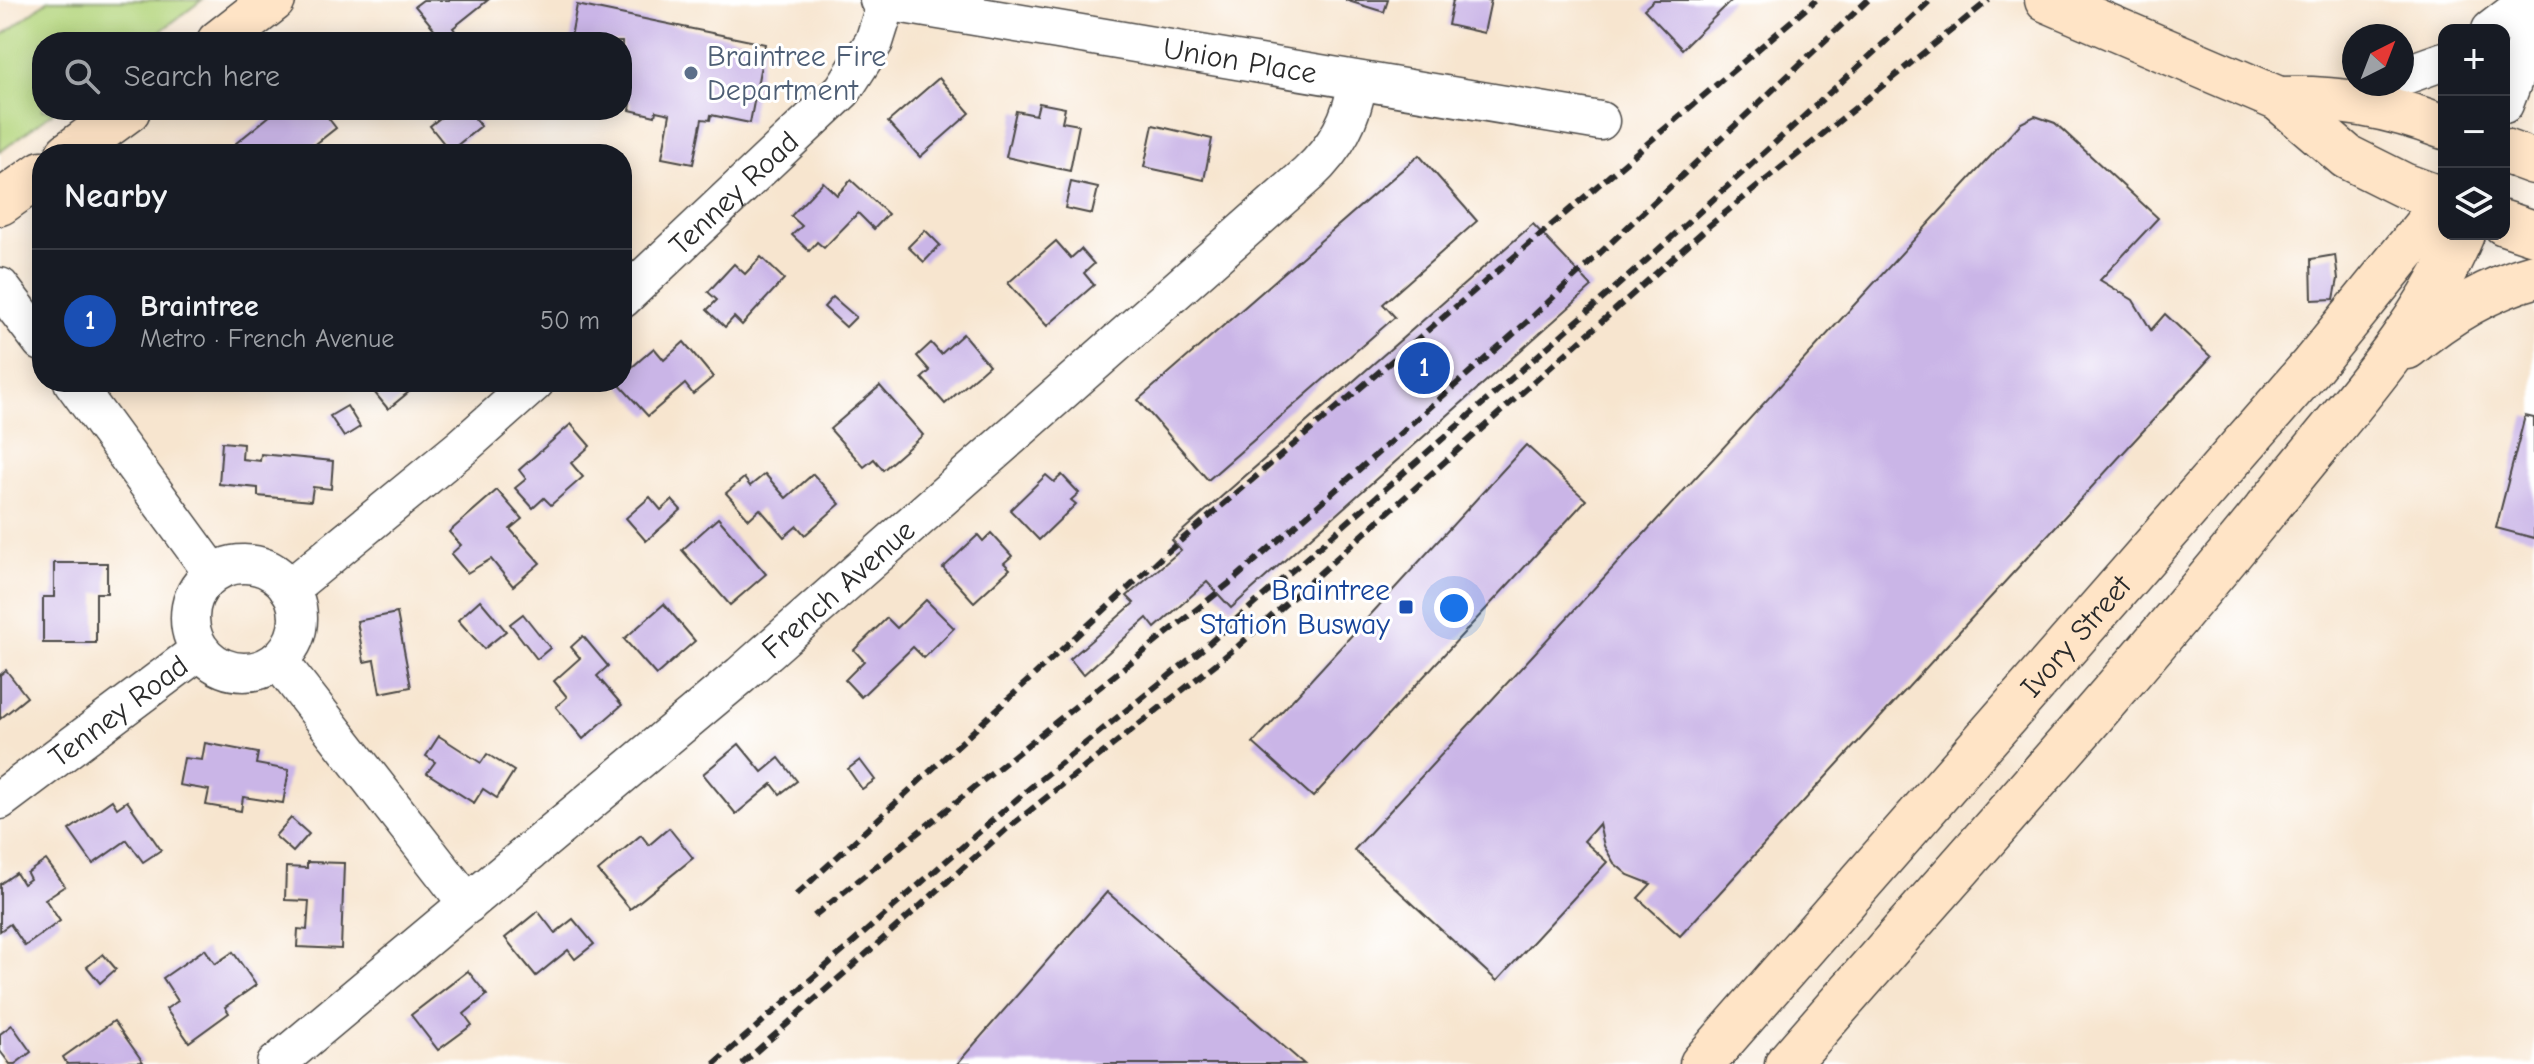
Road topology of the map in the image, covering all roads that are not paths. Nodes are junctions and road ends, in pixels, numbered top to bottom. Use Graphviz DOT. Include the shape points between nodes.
graph roads {
  1 [pos="273,0"];
  2 [pos="2047,0"];
  3 [pos="2530,0"];
  4 [pos="883,1"];
  5 [pos="2499,24"];
  6 [pos="2534,25"];
  7 [pos="232,32"];
  8 [pos="2438,63"];
  9 [pos="2414,72"];
  10 [pos="1358,81"];
  11 [pos="2342,89"];
  12 [pos="2507,96"];
  13 [pos="2297,98"];
  14 [pos="114,120"];
  15 [pos="1600,121"];
  16 [pos="2438,125"];
  17 [pos="82,144"];
  18 [pos="2510,153"];
  19 [pos="2534,162"];
  20 [pos="32,180"];
  21 [pos="2438,200"];
  22 [pos="0,203"];
  23 [pos="2438,210"];
  24 [pos="2510,225"];
  25 [pos="2534,233"];
  26 [pos="2459,240"];
  27 [pos="2534,276"];
  28 [pos="0,287"];
  29 [pos="632,290"];
  30 [pos="32,329"];
  31 [pos="2367,383"];
  32 [pos="80,392"];
  33 [pos="524,392"];
  34 [pos="2241,446"];
  35 [pos="213,573"];
  36 [pos="289,589"];
  37 [pos="200,650"];
  38 [pos="278,660"];
  39 [pos="2082,724"];
  40 [pos="0,800"];
  41 [pos="468,904"];
  42 [pos="276,1064"];
  43 [pos="1702,1064"];
  44 [pos="1787,1064"];
  1 -- 7 [label="street"];
  2 -- 13 [label="street"];
  3 -- 5 [label="street"];
  4 -- 10 [label="street, Union Place"];
  4 -- 29 [label="street, Tenney Road" via="874,42 843,90"];
  6 -- 12 [label="street"];
  8 -- 9 [label="street"];
  10 -- 15 [label="street, Union Place"];
  10 -- 41 [label="street, French Avenue" via="1351,113 1335,144 1308,174 741,675"];
  11 -- 13 [label="street"];
  13 -- 16 [label="street" via="2386,107"];
  13 -- 21 [label="street" via="2347,157"];
  14 -- 17 [label="street"];
  18 -- 19 [label="street"];
  20 -- 22 [label="street"];
  23 -- 34 [label="street, Ivory Street"];
  24 -- 25 [label="street"];
  26 -- 31 [label="street, Ivory Street" via="2421,309"];
  27 -- 31 [label="street" via="2494,289 2453,312"];
  28 -- 30 [label="street"];
  31 -- 39 [label="street, Ivory Street" via="2204,587"];
  32 -- 35 [label="street"];
  33 -- 36 [label="street"];
  34 -- 39 [label="street" via="2119,614 2035,704 2022,734 2044,747 2057,744"];
  34 -- 43 [label="street, Ivory Street"];
  35 -- 36 [label="street" via="253,565 272,572"];
  35 -- 37 [label="street, Tenney Road" via="191,603 191,633"];
  36 -- 38 [label="street" via="297,629"];
  37 -- 38 [label="street, Tenney Road" via="218,666 236,672 255,671"];
  37 -- 40 [label="street, Tenney Road"];
  38 -- 41 [label="street"];
  39 -- 44 [label="street, Ivory Street"];
  41 -- 42 [label="street, French Avenue"];
}
